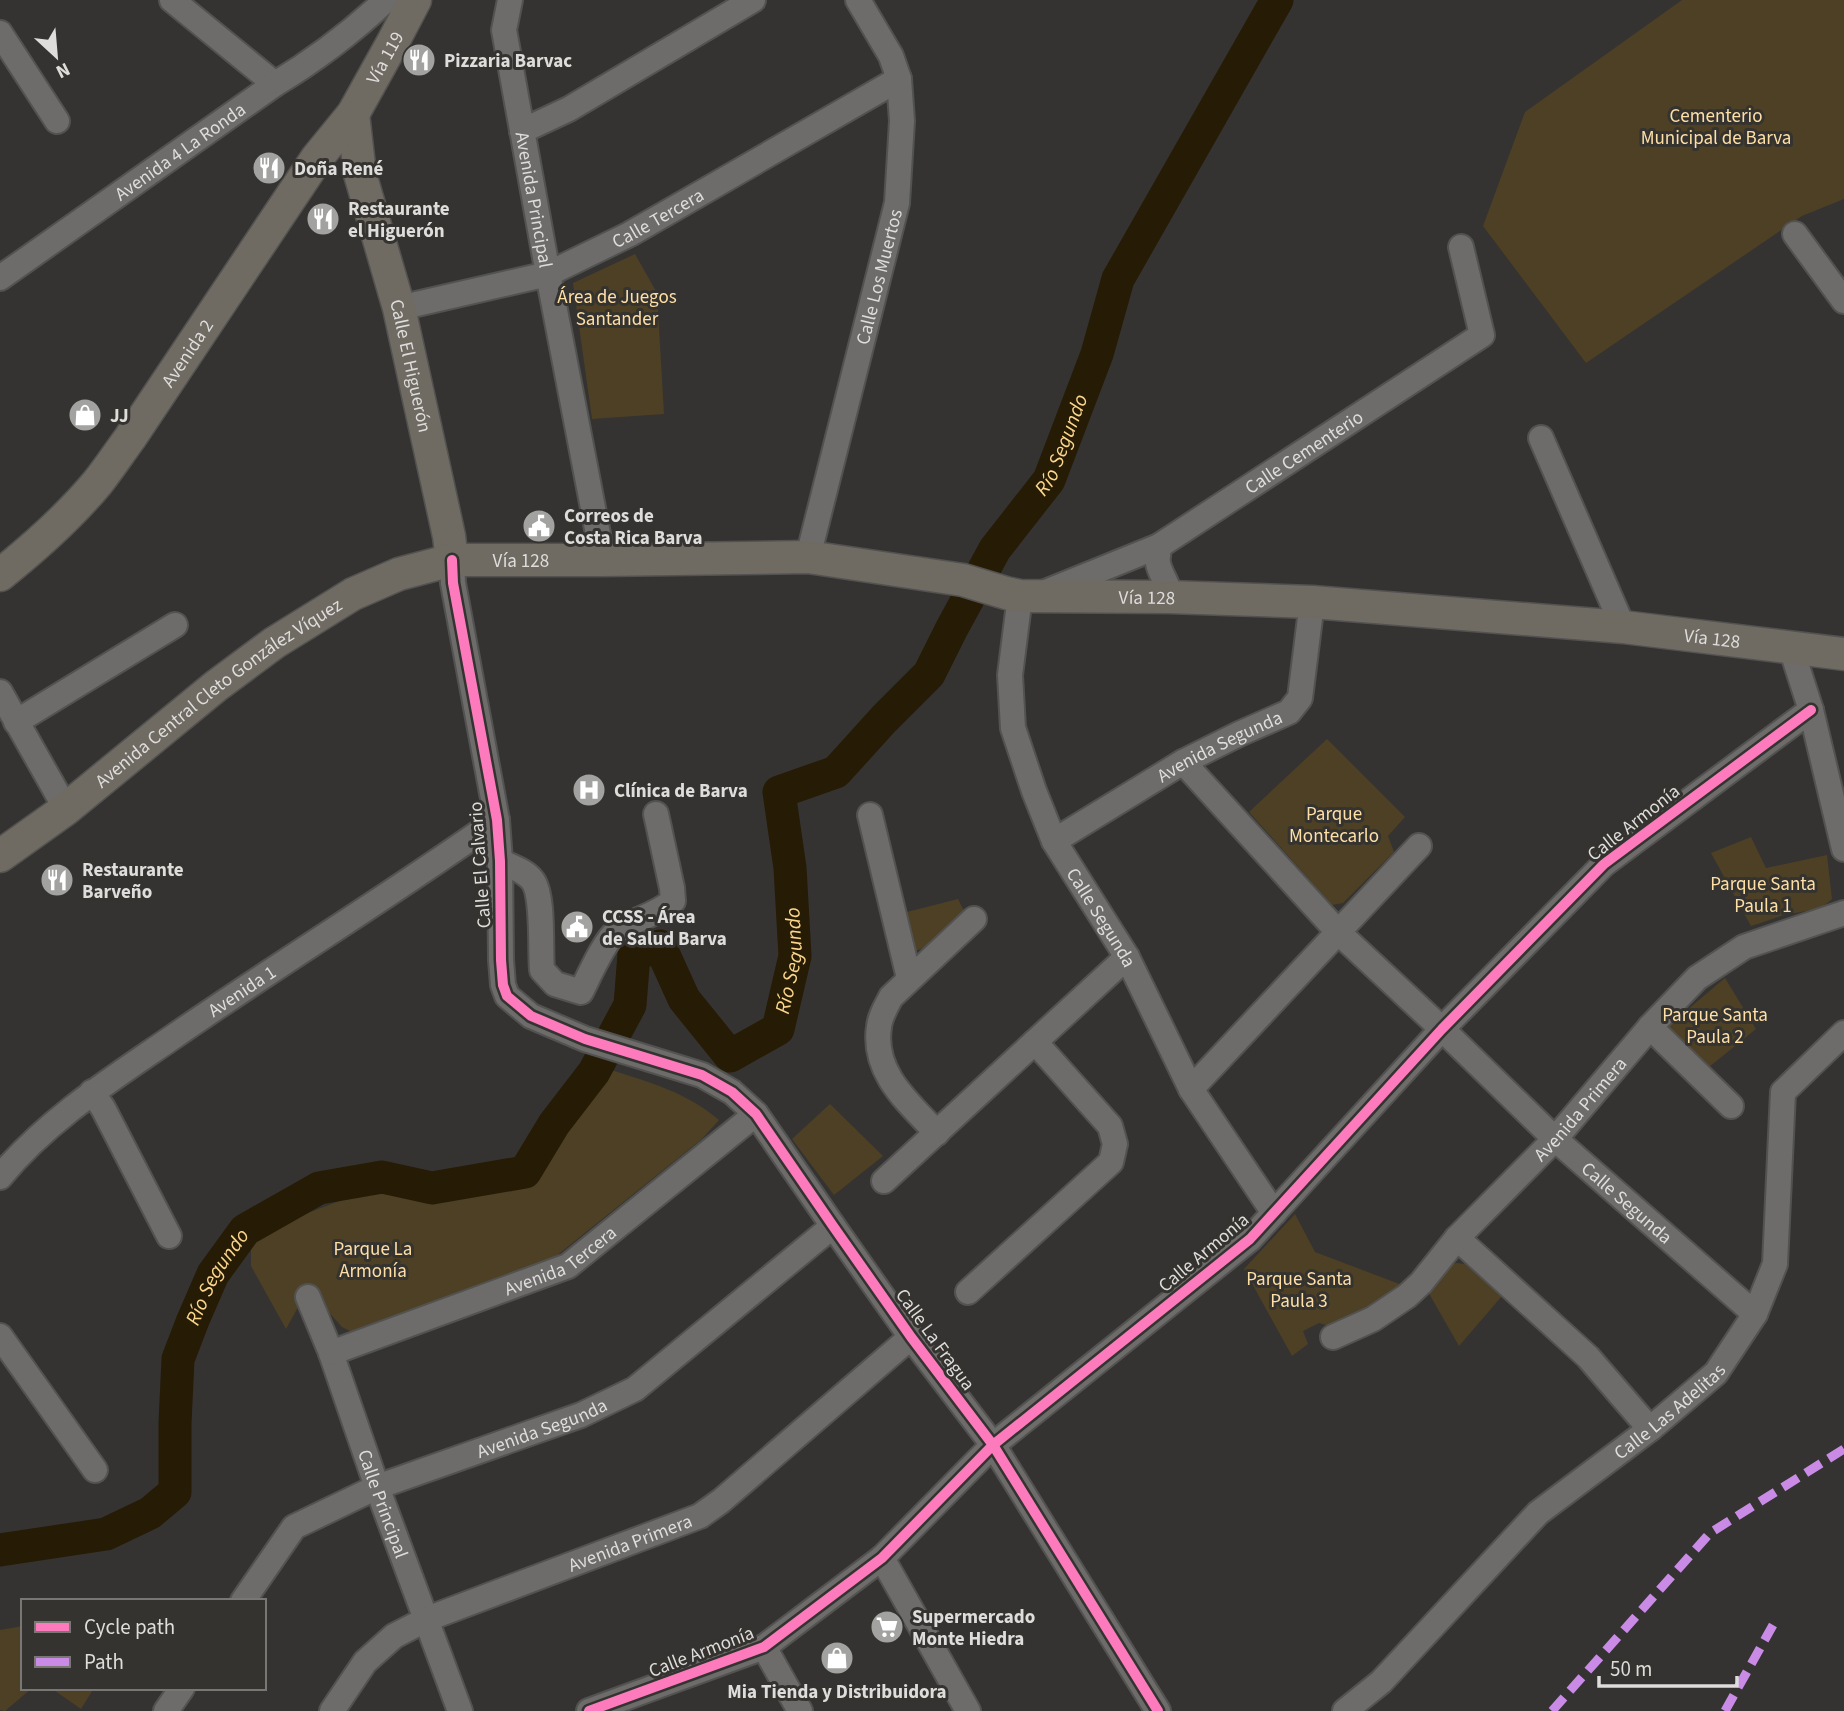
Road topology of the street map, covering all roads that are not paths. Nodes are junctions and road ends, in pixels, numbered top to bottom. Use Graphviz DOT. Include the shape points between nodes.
graph roads {
  1 [pos="386,0"];
  2 [pos="415,0"];
  3 [pos="753,0"];
  4 [pos="858,0"];
  5 [pos="509,1"];
  6 [pos="188,5"];
  7 [pos="361,24"];
  8 [pos="0,33"];
  9 [pos="393,42"];
  10 [pos="898,79"];
  11 [pos="275,84"];
  12 [pos="353,114"];
  13 [pos="57,121"];
  14 [pos="522,131"];
  15 [pos="317,158"];
  16 [pos="360,174"];
  17 [pos="1795,234"];
  18 [pos="1461,247"];
  19 [pos="548,274"];
  20 [pos="0,278"];
  21 [pos="1844,301"];
  22 [pos="399,308"];
  23 [pos="1541,439"];
  24 [pos="1159,546"];
  25 [pos="808,558"];
  26 [pos="452,560"];
  27 [pos="603,560"];
  28 [pos="0,575"];
  29 [pos="1020,595"];
  30 [pos="1169,597"];
  31 [pos="1312,602"];
  32 [pos="174,625"];
  33 [pos="1623,627"];
  34 [pos="1791,648"];
  35 [pos="1844,654"];
  36 [pos="0,692"];
  37 [pos="1811,710"];
  38 [pos="16,722"];
  39 [pos="1184,762"];
  40 [pos="66,809"];
  41 [pos="656,814"];
  42 [pos="870,815"];
  43 [pos="497,820"];
  44 [pos="1054,841"];
  45 [pos="1419,846"];
  46 [pos="1844,849"];
  47 [pos="0,856"];
  48 [pos="500,862"];
  49 [pos="1844,913"];
  50 [pos="500,917"];
  51 [pos="540,918"];
  52 [pos="974,919"];
  53 [pos="1339,933"];
  54 [pos="1127,957"];
  55 [pos="909,978"];
  56 [pos="1650,1027"];
  57 [pos="1442,1029"];
  58 [pos="1844,1033"];
  59 [pos="1035,1042"];
  60 [pos="629,1052"];
  61 [pos="1191,1089"];
  62 [pos="92,1092"];
  63 [pos="1731,1106"];
  64 [pos="756,1114"];
  65 [pos="937,1133"];
  66 [pos="1555,1139"];
  67 [pos="0,1177"];
  68 [pos="884,1181"];
  69 [pos="1274,1213"];
  70 [pos="833,1226"];
  71 [pos="169,1236"];
  72 [pos="1457,1238"];
  73 [pos="968,1292"];
  74 [pos="308,1297"];
  75 [pos="1755,1314"];
  76 [pos="0,1336"];
  77 [pos="911,1337"];
  78 [pos="1334,1337"];
  79 [pos="331,1353"];
  80 [pos="1650,1429"];
  81 [pos="993,1445"];
  82 [pos="95,1471"];
  83 [pos="377,1487"];
  84 [pos="882,1558"];
  85 [pos="244,1599"];
  86 [pos="427,1619"];
  87 [pos="764,1647"];
  88 [pos="181,1690"];
  89 [pos="623,1705"];
  90 [pos="166,1711"];
  91 [pos="332,1711"];
  92 [pos="460,1711"];
  93 [pos="589,1711"];
  94 [pos="800,1711"];
  95 [pos="968,1711"];
  96 [pos="1158,1711"];
  97 [pos="1345,1711"];
  1 -- 7 [label="street, Avenida 4 La Ronda"];
  2 -- 9 [label="main road, Vía 119"];
  3 -- 14 [label="street" via="569,109"];
  4 -- 10 [label="street, Calle Los Muertos" via="891,56"];
  5 -- 14 [label="street, Avenida Principal" via="504,30"];
  6 -- 11 [label="street"];
  7 -- 9 [label="street" via="377,24"];
  7 -- 11 [label="street, Avenida 4 La Ronda"];
  8 -- 13 [label="street"];
  9 -- 12 [label="main road, Vía 119"];
  10 -- 19 [label="street, Calle Tercera" via="630,234"];
  10 -- 25 [label="street, Calle Los Muertos" via="902,121 897,203"];
  11 -- 20 [label="street, Avenida 4 La Ronda"];
  12 -- 15 [label="main road, Avenida 2"];
  12 -- 16 [label="main road, Calle El Higuerón"];
  14 -- 19 [label="street, Avenida Principal"];
  15 -- 16 [label="main road, Calle El Higuerón" via="340,151 350,156"];
  15 -- 28 [label="main road, Avenida 2" via="97,482 36,547"];
  16 -- 22 [label="main road, Calle El Higuerón"];
  17 -- 21 [label="street"];
  18 -- 24 [label="street, Calle Cementerio" via="1482,335"];
  19 -- 22 [label="street, Calle Tercera"];
  19 -- 27 [label="street, Avenida Principal"];
  22 -- 26 [label="main road, Calle El Higuerón"];
  23 -- 33 [label="street"];
  24 -- 29 [label="street, Calle Cementerio"];
  24 -- 30 [label="street" via="1157,562"];
  25 -- 27 [label="main road, Vía 128"];
  25 -- 29 [label="main road, Vía 128" via="963,580"];
  26 -- 27 [label="main road, Vía 128"];
  26 -- 40 [label="main road, Avenida Central Cleto González Víquez" via="399,574 352,594 274,643"];
  26 -- 43 [label="street, Calle El Calvario"];
  29 -- 30 [label="main road, Vía 128"];
  29 -- 44 [label="street, Calle Segunda" via="1010,675 1013,728"];
  30 -- 31 [label="main road, Vía 128"];
  31 -- 33 [label="main road, Vía 128"];
  31 -- 39 [label="street, Avenida Segunda" via="1300,698 1289,712"];
  32 -- 38 [label="street"];
  33 -- 34 [label="main road, Vía 128"];
  34 -- 35 [label="main road, Vía 128"];
  34 -- 37 [label="street"];
  36 -- 38 [label="street"];
  37 -- 46 [label="street"];
  37 -- 57 [label="street, Calle Armonía" via="1604,864"];
  38 -- 40 [label="street"];
  39 -- 44 [label="street, Avenida Segunda"];
  39 -- 53 [label="street, Calle Segunda"];
  40 -- 47 [label="main road, Avenida Central Cleto González Víquez"];
  41 -- 51 [label="street" via="673,901 616,931 581,992 555,984 542,970"];
  42 -- 55 [label="street"];
  43 -- 48 [label="street, Calle El Calvario"];
  43 -- 62 [label="street, Avenida 1"];
  44 -- 54 [label="street, Calle Segunda"];
  45 -- 53 [label="street"];
  48 -- 50 [label="street, Calle El Calvario"];
  48 -- 51 [label="street" via="532,880"];
  49 -- 56 [label="street, Avenida Primera" via="1744,947 1697,978"];
  50 -- 51 [label="street"];
  50 -- 60 [label="street, Calle El Calvario" via="507,996 531,1016"];
  52 -- 55 [label="street"];
  53 -- 57 [label="street, Calle Segunda"];
  53 -- 61 [label="street"];
  54 -- 59 [label="street"];
  54 -- 61 [label="street, Calle Segunda"];
  55 -- 65 [label="street" via="883,1013 879,1049 884,1070 897,1090"];
  56 -- 63 [label="street"];
  56 -- 66 [label="street, Avenida Primera"];
  57 -- 66 [label="street, Calle Segunda"];
  57 -- 69 [label="street, Calle Armonía"];
  58 -- 75 [label="street, Calle Las Adelitas" via="1783,1092 1775,1264"];
  59 -- 65 [label="street"];
  59 -- 73 [label="street" via="1110,1126 1115,1144 1111,1162"];
  60 -- 64 [label="street, Calle La Fragua" via="702,1075 732,1092"];
  61 -- 69 [label="street, Calle Segunda"];
  62 -- 67 [label="street, Avenida 1" via="54,1121"];
  62 -- 71 [label="street"];
  64 -- 70 [label="street, Calle La Fragua"];
  64 -- 79 [label="street, Avenida Tercera" via="568,1266"];
  65 -- 68 [label="street"];
  66 -- 72 [label="street, Avenida Primera"];
  66 -- 75 [label="street, Calle Segunda"];
  69 -- 81 [label="street, Calle Armonía" via="1250,1239"];
  70 -- 77 [label="street, Calle La Fragua"];
  70 -- 83 [label="street, Avenida Segunda" via="635,1389 581,1415"];
  72 -- 78 [label="street, Avenida Primera" via="1407,1296"];
  72 -- 80 [label="street" via="1588,1357"];
  74 -- 79 [label="street, Calle Principal"];
  75 -- 80 [label="street, Calle Las Adelitas" via="1716,1373"];
  76 -- 82 [label="street"];
  77 -- 81 [label="street, Calle La Fragua"];
  77 -- 86 [label="street, Avenida Primera" via="700,1516"];
  79 -- 83 [label="street, Calle Principal"];
  80 -- 97 [label="street, Calle Las Adelitas" via="1538,1513 1381,1682"];
  81 -- 84 [label="street, Calle Armonía"];
  81 -- 96 [label="street, Calle La Fragua"];
  83 -- 85 [label="street, Avenida Segunda" via="294,1527"];
  83 -- 86 [label="street, Calle Principal"];
  84 -- 87 [label="street, Calle Armonía"];
  84 -- 95 [label="street"];
  86 -- 91 [label="street, Avenida Primera" via="394,1636 365,1662"];
  86 -- 92 [label="street, Calle Principal"];
  87 -- 89 [label="street, Calle Armonía"];
  87 -- 94 [label="street"];
  88 -- 90 [label="street"];
  89 -- 93 [label="street, Calle Armonía"];
}
